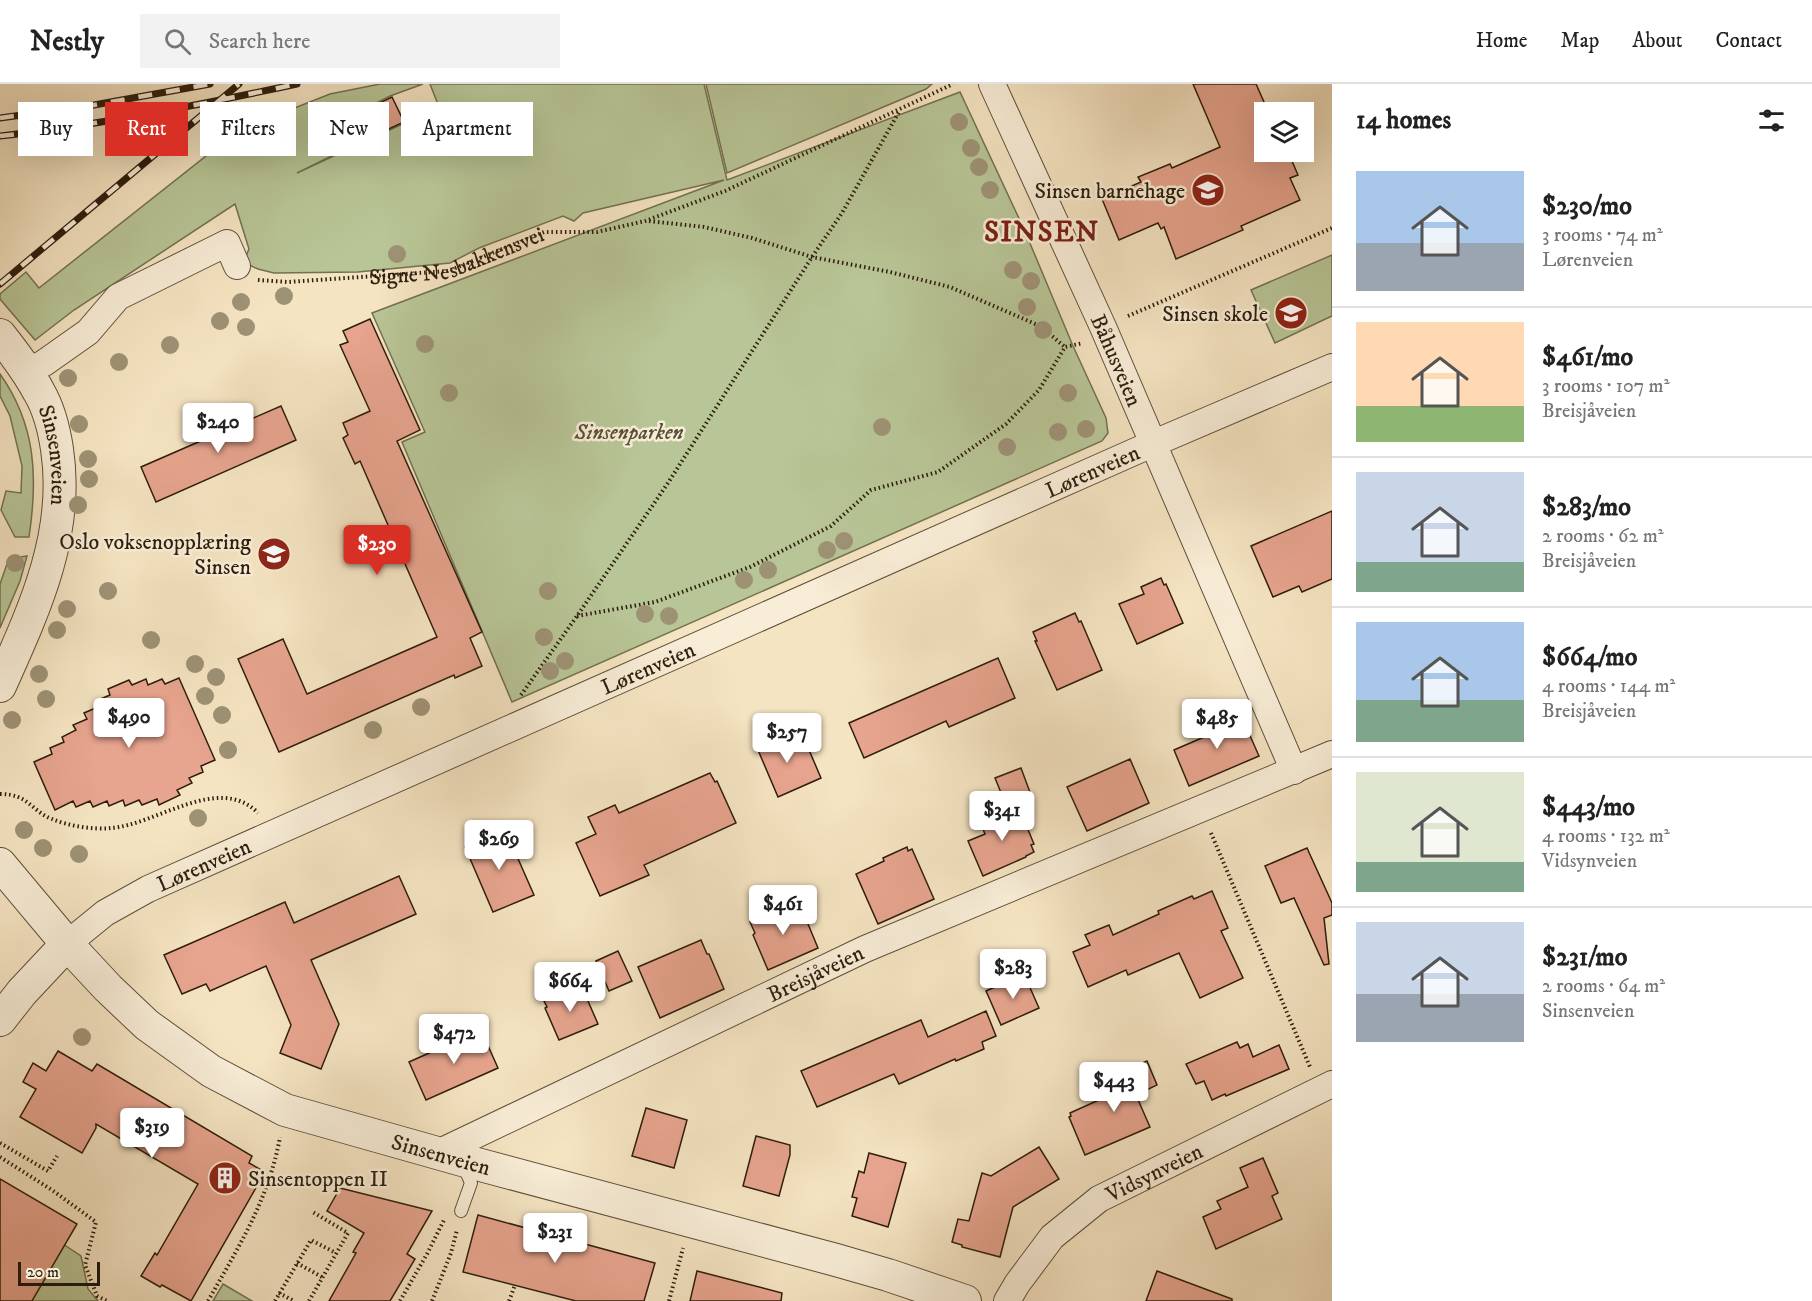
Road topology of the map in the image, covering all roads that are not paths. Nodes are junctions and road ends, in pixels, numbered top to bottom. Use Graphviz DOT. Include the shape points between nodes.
graph roads {
  1 [pos="992,84"];
  2 [pos="237,266"];
  3 [pos="0,335"];
  4 [pos="1332,367"];
  5 [pos="27,372"];
  6 [pos="1152,444"];
  7 [pos="0,686"];
  8 [pos="1332,754"];
  9 [pos="1294,771"];
  10 [pos="0,864"];
  11 [pos="67,944"];
  12 [pos="0,1020"];
  13 [pos="1326,1087"];
  14 [pos="450,1156"];
  15 [pos="461,1212"];
  16 [pos="965,1301"];
  17 [pos="1007,1301"];
  1 -- 6 [label="street, Båhusveien"];
  2 -- 5 [label="street" via="227,243 118,297 88,332"];
  3 -- 5 [label="street, Sinsenveien"];
  4 -- 6 [label="street, Lørenveien"];
  5 -- 7 [label="street, Sinsenveien" via="50,416 55,438 58,512 55,541 40,592"];
  6 -- 9 [label="street, Båhusveien"];
  6 -- 11 [label="street, Lørenveien" via="128,899"];
  8 -- 9 [label="street, Breisjåveien"];
  9 -- 14 [label="street, Breisjåveien" via="865,949"];
  10 -- 11 [label="street, Sinsenveien"];
  11 -- 12 [label="street, Lørenveien"];
  11 -- 14 [label="street, Sinsenveien" via="147,1025 211,1071 285,1110"];
  13 -- 17 [label="street, Vidsynveien" via="1099,1199 1052,1237"];
  14 -- 15 [label="lane" via="471,1183"];
  14 -- 16 [label="street, Sinsenveien" via="857,1266"];
}
